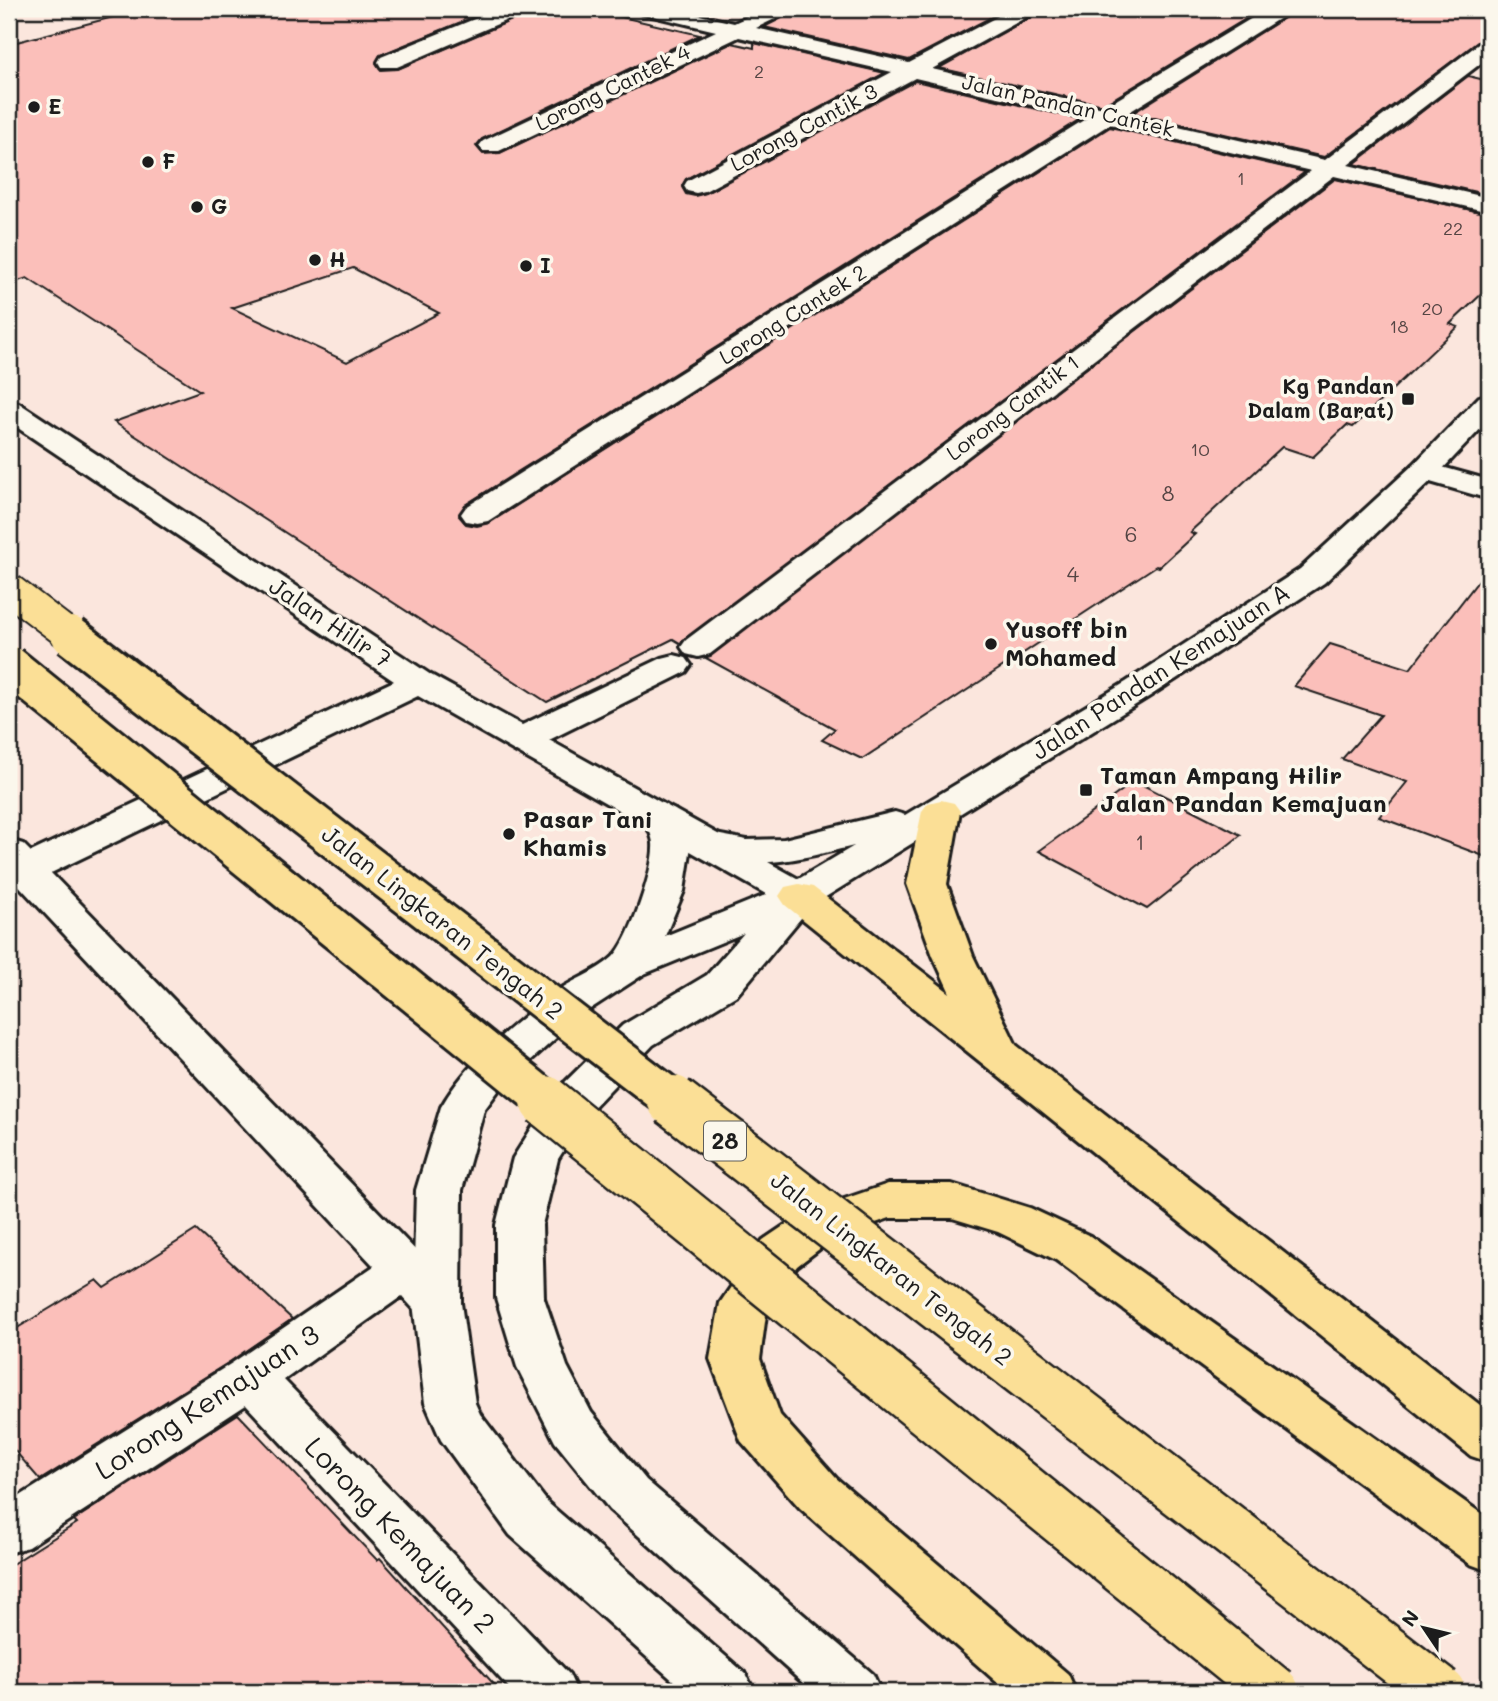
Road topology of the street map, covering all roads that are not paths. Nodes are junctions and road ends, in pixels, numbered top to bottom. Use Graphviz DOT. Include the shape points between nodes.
graph roads {
  1 [pos="516,9"];
  2 [pos="647,9"];
  3 [pos="780,9"];
  4 [pos="1027,9"];
  5 [pos="1281,9"];
  6 [pos="735,30"];
  7 [pos="1489,47"];
  8 [pos="389,62"];
  9 [pos="912,71"];
  10 [pos="1108,115"];
  11 [pos="491,146"];
  12 [pos="1329,168"];
  13 [pos="696,186"];
  14 [pos="1489,205"];
  15 [pos="1489,403"];
  16 [pos="9,409"];
  17 [pos="1424,471"];
  18 [pos="1489,490"];
  19 [pos="477,514"];
  20 [pos="9,589"];
  21 [pos="9,665"];
  22 [pos="419,682"];
  23 [pos="520,740"];
  24 [pos="941,811"];
  25 [pos="662,818"];
  26 [pos="710,845"];
  27 [pos="18,861"];
  28 [pos="799,896"];
  29 [pos="630,965"];
  30 [pos="997,1052"];
  31 [pos="420,1287"];
  32 [pos="250,1377"];
  33 [pos="1489,1441"];
  34 [pos="9,1531"];
  35 [pos="1489,1548"];
  36 [pos="550,1692"];
  37 [pos="726,1692"];
  38 [pos="853,1692"];
  39 [pos="1048,1692"];
  40 [pos="1274,1692"];
  41 [pos="1440,1692"];
  1 -- 8 [label="street"];
  2 -- 6 [label="street, Jalan Pandan Cantek"];
  3 -- 6 [label="street, Lorong Cantek 4"];
  4 -- 9 [label="street, Lorong Cantik 3"];
  5 -- 10 [label="street, Lorong Cantek 2"];
  6 -- 9 [label="street, Jalan Pandan Cantek"];
  6 -- 11 [label="street, Lorong Cantek 4"];
  7 -- 12 [label="street, Lorong Cantik 1"];
  9 -- 10 [label="street, Jalan Pandan Cantek"];
  9 -- 13 [label="street, Lorong Cantik 3"];
  10 -- 12 [label="street, Jalan Pandan Cantek"];
  10 -- 19 [label="street, Lorong Cantek 2"];
  12 -- 14 [label="street, Jalan Pandan Cantek"];
  12 -- 23 [label="street, Lorong Cantik 1" via="686,656"];
  15 -- 17 [label="street, Jalan Pandan Kemajuan A"];
  16 -- 22 [label="street, Jalan Hilir 7"];
  17 -- 18 [label="street"];
  17 -- 24 [label="street, Jalan Pandan Kemajuan A" via="1312,576"];
  20 -- 41 [label="highway, Jalan Lingkaran Tengah 2 / 28, bridge"];
  21 -- 40 [label="highway, bridge"];
  22 -- 23 [label="street, Jalan Hilir 7"];
  22 -- 27 [label="street"];
  23 -- 25 [label="street, Jalan Hilir 7"];
  24 -- 26 [label="street" via="784,851 747,852"];
  24 -- 28 [label="street, Jalan Pandan Kemajuan A"];
  24 -- 30 [label="highway" via="927,884 953,956"];
  25 -- 26 [label="street, Jalan Hilir 7"];
  25 -- 29 [label="street" via="672,842 668,878"];
  26 -- 28 [label="street, Jalan Hilir 7"];
  27 -- 31 [label="street"];
  28 -- 29 [label="street, Jalan Pandan Kemajuan A"];
  28 -- 30 [label="highway"];
  28 -- 38 [label="street, Jalan Pandan Kemajuan A" via="722,985 638,1035 570,1104 536,1158 519,1225 520,1298 542,1367 573,1427 628,1495"];
  29 -- 31 [label="street, Jalan Pandan Kemajuan A" via="569,1003 486,1076 463,1107 439,1190"];
  30 -- 33 [label="highway"];
  31 -- 32 [label="street, Lorong Kemajuan 3"];
  31 -- 37 [label="street, Jalan Pandan Kemajuan A" via="450,1403 482,1457 529,1519"];
  32 -- 34 [label="street, Lorong Kemajuan 3"];
  32 -- 36 [label="street, Lorong Kemajuan 2"];
  35 -- 39 [label="highway" via="1073,1248 1014,1220 953,1201 888,1201 819,1225 780,1253 744,1303 735,1359 760,1426 818,1493"];
}
